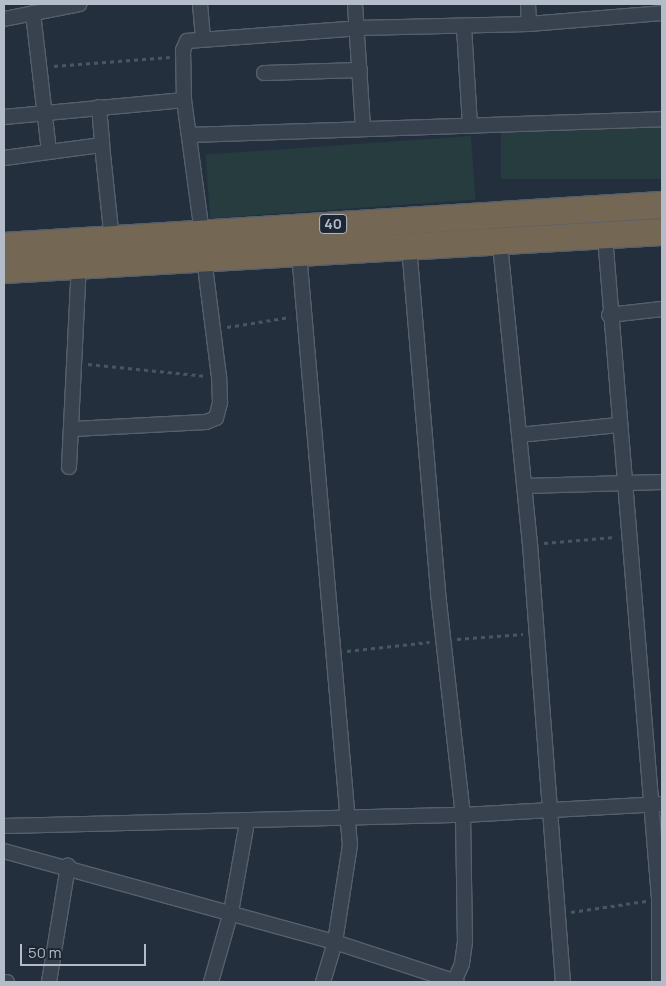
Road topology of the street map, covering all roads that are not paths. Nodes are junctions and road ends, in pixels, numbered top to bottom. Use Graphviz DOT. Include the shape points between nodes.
graph roads {
  1 [pos="80,4"];
  2 [pos="200,4"];
  3 [pos="355,4"];
  4 [pos="528,4"];
  5 [pos="33,13"];
  6 [pos="662,13"];
  7 [pos="4,19"];
  8 [pos="529,24"];
  9 [pos="464,27"];
  10 [pos="358,28"];
  11 [pos="204,39"];
  12 [pos="360,70"];
  13 [pos="264,73"];
  14 [pos="184,100"];
  15 [pos="99,108"];
  16 [pos="45,112"];
  17 [pos="4,117"];
  18 [pos="662,119"];
  19 [pos="470,126"];
  20 [pos="362,129"];
  21 [pos="189,135"];
  22 [pos="102,145"];
  23 [pos="49,151"];
  24 [pos="4,158"];
  25 [pos="662,205"];
  26 [pos="662,232"];
  27 [pos="202,233"];
  28 [pos="605,236"];
  29 [pos="112,240"];
  30 [pos="500,244"];
  31 [pos="4,246"];
  32 [pos="409,246"];
  33 [pos="299,253"];
  34 [pos="204,259"];
  35 [pos="79,266"];
  36 [pos="4,270"];
  37 [pos="662,309"];
  38 [pos="609,315"];
  39 [pos="619,424"];
  40 [pos="73,429"];
  41 [pos="519,435"];
  42 [pos="69,467"];
  43 [pos="662,482"];
  44 [pos="623,483"];
  45 [pos="524,486"];
  46 [pos="656,804"];
  47 [pos="552,809"];
  48 [pos="463,815"];
  49 [pos="347,818"];
  50 [pos="247,822"];
  51 [pos="4,826"];
  52 [pos="4,850"];
  53 [pos="68,866"];
  54 [pos="231,912"];
  55 [pos="335,942"];
  56 [pos="49,982"];
  57 [pos="211,982"];
  58 [pos="323,982"];
  59 [pos="455,982"];
  60 [pos="563,982"];
  61 [pos="659,982"];
  1 -- 5 [label="street"];
  2 -- 11 [label="street"];
  3 -- 10 [label="street"];
  4 -- 8 [label="street"];
  5 -- 7 [label="street"];
  5 -- 16 [label="street"];
  6 -- 8 [label="street"];
  8 -- 9 [label="street"];
  9 -- 10 [label="street"];
  9 -- 19 [label="street"];
  10 -- 11 [label="street"];
  10 -- 12 [label="street"];
  11 -- 14 [label="street" via="184,43"];
  12 -- 13 [label="street"];
  12 -- 20 [label="street"];
  14 -- 15 [label="street"];
  14 -- 21 [label="street"];
  15 -- 16 [label="street"];
  15 -- 22 [label="street"];
  16 -- 17 [label="street"];
  16 -- 23 [label="street"];
  18 -- 19 [label="street"];
  19 -- 20 [label="street"];
  20 -- 21 [label="street"];
  21 -- 27 [label="street"];
  22 -- 23 [label="street"];
  22 -- 29 [label="street"];
  23 -- 24 [label="street"];
  25 -- 27 [label="highway, 40"];
  26 -- 28 [label="highway, 40"];
  27 -- 29 [label="highway, 40"];
  28 -- 30 [label="highway, 40"];
  28 -- 38 [label="street"];
  29 -- 31 [label="highway, 40"];
  30 -- 32 [label="highway, 40"];
  30 -- 41 [label="street"];
  32 -- 33 [label="highway, 40"];
  32 -- 48 [label="street" via="438,593"];
  33 -- 34 [label="highway, 40"];
  33 -- 49 [label="street"];
  34 -- 35 [label="highway, 40"];
  34 -- 40 [label="street" via="219,377 220,410 213,420"];
  35 -- 36 [label="highway, 40"];
  35 -- 40 [label="street"];
  37 -- 38 [label="street"];
  38 -- 39 [label="street"];
  39 -- 41 [label="street"];
  39 -- 44 [label="street"];
  40 -- 42 [label="street"];
  41 -- 45 [label="street"];
  43 -- 44 [label="street"];
  44 -- 45 [label="street"];
  44 -- 46 [label="street"];
  45 -- 47 [label="street"];
  46 -- 47 [label="street"];
  46 -- 61 [label="street"];
  47 -- 48 [label="street"];
  47 -- 60 [label="street"];
  48 -- 49 [label="street"];
  48 -- 59 [label="street" via="465,942"];
  49 -- 50 [label="street"];
  49 -- 55 [label="street" via="350,859"];
  50 -- 51 [label="street"];
  50 -- 54 [label="street"];
  52 -- 53 [label="street"];
  53 -- 54 [label="street"];
  53 -- 56 [label="street"];
  54 -- 55 [label="street"];
  54 -- 57 [label="street"];
  55 -- 58 [label="street"];
  55 -- 59 [label="street"];
}
